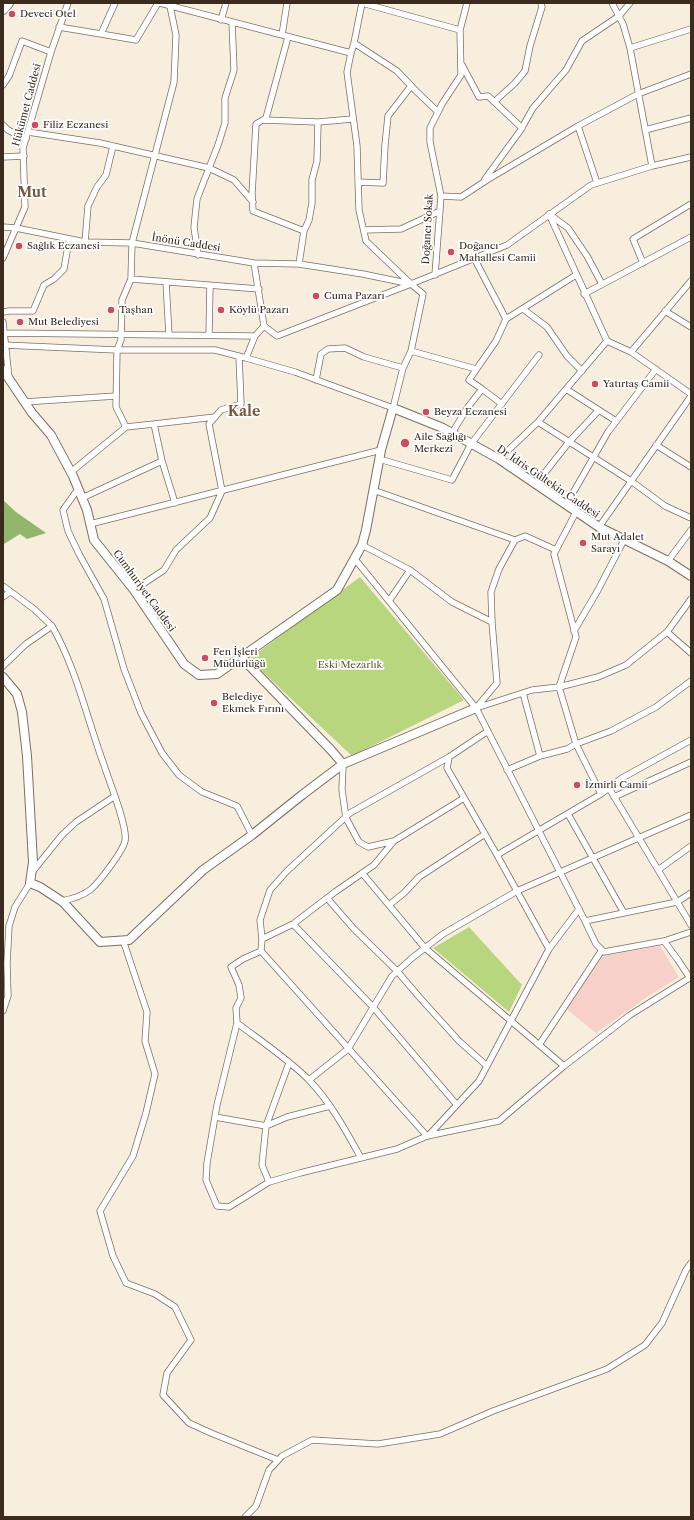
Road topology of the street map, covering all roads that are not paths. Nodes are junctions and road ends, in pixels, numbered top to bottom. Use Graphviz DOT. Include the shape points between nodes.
graph roads {
  1 [pos="8,3"];
  2 [pos="68,3"];
  3 [pos="115,3"];
  4 [pos="159,3"];
  5 [pos="226,3"];
  6 [pos="287,3"];
  7 [pos="362,3"];
  8 [pos="467,3"];
  9 [pos="541,3"];
  10 [pos="612,3"];
  11 [pos="630,3"];
  12 [pos="170,6"];
  13 [pos="3,9"];
  14 [pos="619,16"];
  15 [pos="221,20"];
  16 [pos="232,22"];
  17 [pos="59,27"];
  18 [pos="691,29"];
  19 [pos="460,30"];
  20 [pos="102,34"];
  21 [pos="285,36"];
  22 [pos="354,43"];
  23 [pos="630,48"];
  24 [pos="51,52"];
  25 [pos="351,53"];
  26 [pos="461,63"];
  27 [pos="691,74"];
  28 [pos="3,85"];
  29 [pos="411,86"];
  30 [pos="638,94"];
  31 [pos="494,102"];
  32 [pos="438,112"];
  33 [pos="691,118"];
  34 [pos="353,119"];
  35 [pos="263,120"];
  36 [pos="318,122"];
  37 [pos="3,125"];
  38 [pos="578,126"];
  39 [pos="522,128"];
  40 [pos="645,130"];
  41 [pos="28,132"];
  42 [pos="26,140"];
  43 [pos="113,146"];
  44 [pos="156,155"];
  45 [pos="24,156"];
  46 [pos="3,157"];
  47 [pos="690,159"];
  48 [pos="652,166"];
  49 [pos="209,168"];
  50 [pos="358,182"];
  51 [pos="482,183"];
  52 [pos="596,183"];
  53 [pos="441,196"];
  54 [pos="252,202"];
  55 [pos="691,204"];
  56 [pos="440,211"];
  57 [pos="549,214"];
  58 [pos="3,227"];
  59 [pos="16,228"];
  60 [pos="364,230"];
  61 [pos="304,231"];
  62 [pos="691,238"];
  63 [pos="69,240"];
  64 [pos="85,242"];
  65 [pos="132,243"];
  66 [pos="198,254"];
  67 [pos="3,258"];
  68 [pos="474,258"];
  69 [pos="254,263"];
  70 [pos="643,263"];
  71 [pos="299,264"];
  72 [pos="435,275"];
  73 [pos="576,275"];
  74 [pos="131,280"];
  75 [pos="691,281"];
  76 [pos="166,282"];
  77 [pos="411,284"];
  78 [pos="602,284"];
  79 [pos="210,285"];
  80 [pos="259,289"];
  81 [pos="584,294"];
  82 [pos="523,309"];
  83 [pos="665,311"];
  84 [pos="3,312"];
  85 [pos="506,320"];
  86 [pos="3,322"];
  87 [pos="264,326"];
  88 [pos="691,327"];
  89 [pos="4,332"];
  90 [pos="121,334"];
  91 [pos="169,335"];
  92 [pos="209,335"];
  93 [pos="255,336"];
  94 [pos="606,341"];
  95 [pos="5,345"];
  96 [pos="117,350"];
  97 [pos="411,351"];
  98 [pos="630,352"];
  99 [pos="539,355"];
  100 [pos="240,356"];
  101 [pos="246,358"];
  102 [pos="403,368"];
  103 [pos="656,369"];
  104 [pos="3,370"];
  105 [pos="476,370"];
  106 [pos="582,370"];
  107 [pos="10,380"];
  108 [pos="316,380"];
  109 [pos="482,389"];
  110 [pos="566,389"];
  111 [pos="691,395"];
  112 [pos="116,396"];
  113 [pos="24,402"];
  114 [pos="502,404"];
  115 [pos="393,408"];
  116 [pos="598,411"];
  117 [pos="215,417"];
  118 [pos="616,421"];
  119 [pos="538,422"];
  120 [pos="154,424"];
  121 [pos="126,427"];
  122 [pos="452,433"];
  123 [pos="569,442"];
  124 [pos="471,444"];
  125 [pos="656,445"];
  126 [pos="381,450"];
  127 [pos="593,457"];
  128 [pos="379,459"];
  129 [pos="498,459"];
  130 [pos="162,461"];
  131 [pos="691,467"];
  132 [pos="71,472"];
  133 [pos="631,481"];
  134 [pos="536,484"];
  135 [pos="78,490"];
  136 [pos="373,490"];
  137 [pos="222,491"];
  138 [pos="82,498"];
  139 [pos="175,503"];
  140 [pos="566,505"];
  141 [pos="576,512"];
  142 [pos="691,518"];
  143 [pos="90,524"];
  144 [pos="599,528"];
  145 [pos="691,530"];
  146 [pos="514,540"];
  147 [pos="624,540"];
  148 [pos="362,544"];
  149 [pos="556,550"];
  150 [pos="354,558"];
  151 [pos="668,561"];
  152 [pos="410,570"];
  153 [pos="691,576"];
  154 [pos="3,586"];
  155 [pos="134,590"];
  156 [pos="10,592"];
  157 [pos="3,597"];
  158 [pos="691,599"];
  159 [pos="389,601"];
  160 [pos="492,622"];
  161 [pos="52,626"];
  162 [pos="574,631"];
  163 [pos="667,632"];
  164 [pos="691,653"];
  165 [pos="241,657"];
  166 [pos="3,666"];
  167 [pos="3,677"];
  168 [pos="691,681"];
  169 [pos="558,687"];
  170 [pos="523,693"];
  171 [pos="476,708"];
  172 [pos="488,731"];
  173 [pos="691,740"];
  174 [pos="576,744"];
  175 [pos="540,756"];
  176 [pos="449,757"];
  177 [pos="691,762"];
  178 [pos="343,764"];
  179 [pos="508,770"];
  180 [pos="608,788"];
  181 [pos="601,794"];
  182 [pos="115,796"];
  183 [pos="614,797"];
  184 [pos="464,798"];
  185 [pos="568,814"];
  186 [pos="691,815"];
  187 [pos="346,818"];
  188 [pos="538,830"];
  189 [pos="485,834"];
  190 [pos="252,835"];
  191 [pos="639,838"];
  192 [pos="394,841"];
  193 [pos="691,846"];
  194 [pos="497,855"];
  195 [pos="594,857"];
  196 [pos="658,870"];
  197 [pos="560,872"];
  198 [pos="31,873"];
  199 [pos="362,874"];
  200 [pos="30,883"];
  201 [pos="517,891"];
  202 [pos="691,893"];
  203 [pos="327,898"];
  204 [pos="62,901"];
  205 [pos="677,902"];
  206 [pos="389,905"];
  207 [pos="579,909"];
  208 [pos="624,913"];
  209 [pos="585,921"];
  210 [pos="293,924"];
  211 [pos="691,925"];
  212 [pos="691,932"];
  213 [pos="262,939"];
  214 [pos="123,940"];
  215 [pos="664,941"];
  216 [pos="425,948"];
  217 [pos="549,949"];
  218 [pos="602,950"];
  219 [pos="261,951"];
  220 [pos="397,971"];
  221 [pos="690,977"];
  222 [pos="373,1007"];
  223 [pos="3,1011"];
  224 [pos="511,1020"];
  225 [pos="237,1023"];
  226 [pos="539,1045"];
  227 [pos="348,1049"];
  228 [pos="289,1063"];
  229 [pos="487,1066"];
  230 [pos="564,1066"];
  231 [pos="309,1080"];
  232 [pos="457,1105"];
  233 [pos="330,1106"];
  234 [pos="215,1116"];
  235 [pos="266,1126"];
  236 [pos="428,1136"];
  237 [pos="361,1158"];
  238 [pos="269,1182"];
  239 [pos="691,1263"];
  240 [pos="278,1460"];
  241 [pos="244,1517"];
  1 -- 13 [label="highway"];
  2 -- 17 [label="street, Hükümet Caddesi"];
  3 -- 20 [label="street"];
  4 -- 12 [label="street"];
  4 -- 20 [label="street" via="136,40"];
  5 -- 15 [label="street"];
  6 -- 21 [label="street"];
  7 -- 19 [label="street"];
  7 -- 22 [label="street"];
  8 -- 19 [label="street, Doğancı Sokak"];
  9 -- 31 [label="street" via="525,71"];
  10 -- 14 [label="street"];
  11 -- 14 [label="street"];
  12 -- 15 [label="street"];
  12 -- 44 [label="street" via="176,35 174,82"];
  14 -- 23 [label="street"];
  14 -- 39 [label="street" via="582,41 566,70 533,108"];
  15 -- 16 [label="street"];
  16 -- 21 [label="street"];
  16 -- 49 [label="street" via="234,70 225,98 225,123"];
  17 -- 20 [label="street"];
  17 -- 24 [label="street, Hükümet Caddesi"];
  18 -- 23 [label="street"];
  19 -- 26 [label="street, Doğancı Sokak"];
  21 -- 25 [label="street"];
  21 -- 35 [label="street" via="266,118"];
  22 -- 25 [label="street"];
  22 -- 29 [label="street" via="397,71"];
  23 -- 30 [label="street"];
  24 -- 28 [label="street" via="22,41"];
  24 -- 41 [label="street, Hükümet Caddesi"];
  25 -- 34 [label="street" via="348,72"];
  26 -- 31 [label="street" via="479,97 488,96"];
  26 -- 32 [label="street, Doğancı Sokak" via="461,75"];
  27 -- 30 [label="street"];
  29 -- 32 [label="street"];
  29 -- 50 [label="street" via="388,116 383,183"];
  30 -- 38 [label="street"];
  30 -- 40 [label="street"];
  31 -- 39 [label="street"];
  32 -- 53 [label="street, Doğancı Sokak" via="430,128 430,142"];
  33 -- 40 [label="street"];
  34 -- 36 [label="street"];
  34 -- 50 [label="street"];
  35 -- 36 [label="street"];
  35 -- 54 [label="street" via="256,124"];
  36 -- 61 [label="street" via="312,203"];
  37 -- 42 [label="street"];
  38 -- 51 [label="street"];
  38 -- 52 [label="street"];
  39 -- 51 [label="street"];
  40 -- 48 [label="street"];
  41 -- 42 [label="street, Hükümet Caddesi"];
  41 -- 43 [label="street"];
  42 -- 45 [label="street, Hükümet Caddesi"];
  43 -- 44 [label="street"];
  43 -- 64 [label="street" via="106,175 88,206"];
  44 -- 49 [label="street"];
  44 -- 65 [label="street"];
  45 -- 46 [label="street"];
  45 -- 59 [label="street, Hükümet Caddesi" via="25,207"];
  47 -- 48 [label="street"];
  48 -- 52 [label="street"];
  49 -- 54 [label="street" via="234,180"];
  49 -- 66 [label="street" via="197,198 194,227"];
  50 -- 60 [label="street" via="359,210"];
  51 -- 53 [label="street" via="461,197"];
  52 -- 57 [label="street"];
  53 -- 56 [label="street, Doğancı Sokak"];
  54 -- 61 [label="street" via="253,211"];
  55 -- 70 [label="street" via="632,239"];
  56 -- 60 [label="street" via="401,229"];
  56 -- 72 [label="street, Doğancı Sokak"];
  57 -- 68 [label="street" via="507,245"];
  57 -- 73 [label="street"];
  57 -- 78 [label="street" via="568,228"];
  58 -- 59 [label="street, İnönü Caddesi"];
  59 -- 63 [label="street, İnönü Caddesi"];
  59 -- 67 [label="street, Hükümet Caddesi"];
  60 -- 77 [label="street" via="366,241"];
  61 -- 71 [label="street"];
  62 -- 70 [label="street"];
  63 -- 64 [label="street, İnönü Caddesi"];
  63 -- 84 [label="street" via="64,269 44,285 33,311"];
  64 -- 65 [label="street, İnönü Caddesi"];
  65 -- 66 [label="street, İnönü Caddesi"];
  65 -- 74 [label="street"];
  66 -- 69 [label="street, İnönü Caddesi"];
  68 -- 72 [label="street"];
  68 -- 85 [label="street"];
  69 -- 71 [label="street, İnönü Caddesi"];
  69 -- 80 [label="street"];
  70 -- 78 [label="street"];
  71 -- 77 [label="street, İnönü Caddesi"];
  72 -- 77 [label="street"];
  73 -- 81 [label="street"];
  73 -- 82 [label="street"];
  74 -- 76 [label="street"];
  74 -- 90 [label="street" via="122,300"];
  75 -- 83 [label="street"];
  76 -- 79 [label="street"];
  76 -- 91 [label="street"];
  77 -- 87 [label="street" via="276,336"];
  77 -- 97 [label="street" via="423,294"];
  78 -- 81 [label="street"];
  79 -- 80 [label="street"];
  79 -- 92 [label="street"];
  80 -- 87 [label="street"];
  81 -- 94 [label="street"];
  82 -- 85 [label="street"];
  82 -- 106 [label="street" via="547,327 567,356"];
  83 -- 88 [label="street"];
  83 -- 98 [label="street"];
  85 -- 105 [label="street" via="496,341"];
  86 -- 89 [label="street"];
  87 -- 93 [label="street"];
  89 -- 90 [label="street"];
  89 -- 95 [label="street"];
  90 -- 91 [label="street"];
  90 -- 96 [label="street"];
  91 -- 92 [label="street"];
  92 -- 93 [label="street"];
  93 -- 101 [label="street"];
  94 -- 98 [label="street"];
  94 -- 106 [label="street"];
  95 -- 96 [label="street"];
  95 -- 107 [label="street"];
  96 -- 100 [label="street" via="215,350"];
  96 -- 112 [label="street"];
  97 -- 102 [label="street"];
  97 -- 105 [label="street"];
  98 -- 103 [label="street"];
  99 -- 114 [label="street"];
  100 -- 101 [label="street"];
  100 -- 117 [label="street" via="241,404 221,410"];
  101 -- 108 [label="street"];
  102 -- 108 [label="street" via="364,357 345,348 328,349 321,354"];
  102 -- 115 [label="street"];
  103 -- 111 [label="street"];
  103 -- 118 [label="street"];
  104 -- 107 [label="street, Cumhuriyet Caddesi"];
  105 -- 109 [label="street" via="469,380"];
  106 -- 110 [label="street"];
  107 -- 113 [label="street, Cumhuriyet Caddesi"];
  108 -- 115 [label="street"];
  109 -- 114 [label="street"];
  109 -- 122 [label="street"];
  110 -- 116 [label="street"];
  110 -- 119 [label="street"];
  111 -- 125 [label="street"];
  112 -- 113 [label="street"];
  112 -- 121 [label="street" via="116,407"];
  113 -- 132 [label="street, Cumhuriyet Caddesi" via="51,435"];
  114 -- 124 [label="street"];
  115 -- 122 [label="street, Dr İdris Gültekin Caddesi"];
  115 -- 126 [label="street"];
  116 -- 118 [label="street"];
  116 -- 123 [label="street"];
  117 -- 120 [label="street"];
  117 -- 137 [label="street" via="209,424"];
  118 -- 127 [label="street"];
  119 -- 123 [label="street"];
  119 -- 129 [label="street"];
  120 -- 121 [label="street"];
  120 -- 130 [label="street"];
  121 -- 132 [label="street"];
  122 -- 124 [label="street, Dr İdris Gültekin Caddesi"];
  123 -- 127 [label="street"];
  123 -- 134 [label="street"];
  124 -- 128 [label="street" via="452,480"];
  124 -- 129 [label="street, Dr İdris Gültekin Caddesi"];
  125 -- 131 [label="street"];
  125 -- 133 [label="street"];
  126 -- 128 [label="street"];
  126 -- 137 [label="street"];
  127 -- 133 [label="street"];
  127 -- 140 [label="street"];
  128 -- 136 [label="street"];
  129 -- 134 [label="street, Dr İdris Gültekin Caddesi"];
  130 -- 138 [label="street"];
  130 -- 139 [label="street"];
  132 -- 135 [label="street, Cumhuriyet Caddesi"];
  133 -- 142 [label="street" via="664,506"];
  133 -- 144 [label="street"];
  134 -- 140 [label="street, Dr İdris Gültekin Caddesi"];
  135 -- 138 [label="street, Cumhuriyet Caddesi"];
  135 -- 190 [label="street" via="63,510 68,531 104,599 124,670 141,713 162,753 179,775 202,792 237,806"];
  136 -- 146 [label="street"];
  136 -- 148 [label="street"];
  137 -- 139 [label="street"];
  137 -- 155 [label="street" via="210,518 176,550 164,570"];
  138 -- 143 [label="street, Cumhuriyet Caddesi"];
  139 -- 143 [label="street"];
  140 -- 141 [label="street, Dr İdris Gültekin Caddesi"];
  141 -- 144 [label="street, Dr İdris Gültekin Caddesi"];
  141 -- 149 [label="street"];
  143 -- 155 [label="street, Cumhuriyet Caddesi" via="94,540"];
  144 -- 147 [label="street, Dr İdris Gültekin Caddesi"];
  145 -- 151 [label="street"];
  146 -- 149 [label="street" via="525,536"];
  146 -- 160 [label="street" via="490,592"];
  147 -- 151 [label="street, Dr İdris Gültekin Caddesi"];
  147 -- 162 [label="street"];
  148 -- 150 [label="street"];
  148 -- 152 [label="street"];
  149 -- 162 [label="street" via="554,554"];
  150 -- 159 [label="street"];
  150 -- 165 [label="street, Cumhuriyet Caddesi" via="337,590"];
  151 -- 153 [label="street, Dr İdris Gültekin Caddesi"];
  152 -- 159 [label="street"];
  152 -- 160 [label="street" via="452,602"];
  154 -- 156 [label="street"];
  155 -- 165 [label="street, Cumhuriyet Caddesi" via="184,664 199,675 217,674"];
  156 -- 157 [label="street"];
  156 -- 161 [label="street"];
  158 -- 163 [label="street"];
  159 -- 171 [label="street"];
  160 -- 171 [label="street" via="497,683"];
  161 -- 166 [label="street" via="26,644"];
  161 -- 182 [label="street" via="64,648 76,680"];
  162 -- 169 [label="street" via="576,637"];
  163 -- 164 [label="street"];
  163 -- 169 [label="street" via="626,665 598,677"];
  165 -- 178 [label="street"];
  167 -- 198 [label="street" via="17,694 22,712 33,862"];
  168 -- 174 [label="street" via="656,707 611,731"];
  169 -- 170 [label="street"];
  169 -- 174 [label="street"];
  170 -- 171 [label="street"];
  170 -- 175 [label="street"];
  171 -- 172 [label="street"];
  171 -- 178 [label="street"];
  172 -- 176 [label="street"];
  172 -- 179 [label="street"];
  173 -- 180 [label="street"];
  174 -- 175 [label="street"];
  174 -- 181 [label="street"];
  175 -- 179 [label="street"];
  176 -- 184 [label="street" via="447,768"];
  176 -- 187 [label="street" via="350,813"];
  177 -- 183 [label="street"];
  178 -- 187 [label="street" via="342,790"];
  178 -- 190 [label="street"];
  179 -- 188 [label="street"];
  180 -- 181 [label="street"];
  180 -- 183 [label="street"];
  181 -- 185 [label="street"];
  182 -- 198 [label="street" via="76,822"];
  182 -- 204 [label="street" via="125,841 114,861 91,890"];
  183 -- 191 [label="street"];
  184 -- 189 [label="street"];
  184 -- 192 [label="street"];
  185 -- 188 [label="street"];
  185 -- 195 [label="street"];
  186 -- 191 [label="street"];
  187 -- 192 [label="street" via="359,842 368,847"];
  187 -- 213 [label="street" via="270,890 260,920"];
  188 -- 194 [label="street"];
  188 -- 197 [label="street"];
  189 -- 194 [label="street"];
  189 -- 206 [label="street" via="419,877"];
  190 -- 214 [label="street" via="203,870 129,940"];
  191 -- 195 [label="street"];
  191 -- 196 [label="street"];
  192 -- 199 [label="street" via="374,865"];
  193 -- 196 [label="street"];
  194 -- 201 [label="street"];
  195 -- 197 [label="street"];
  195 -- 208 [label="street"];
  196 -- 205 [label="street"];
  197 -- 201 [label="street"];
  197 -- 207 [label="street"];
  198 -- 200 [label="street"];
  199 -- 203 [label="street"];
  199 -- 206 [label="street"];
  200 -- 204 [label="street"];
  200 -- 223 [label="street" via="15,907 9,926 8,996"];
  201 -- 216 [label="street" via="443,934"];
  201 -- 217 [label="street"];
  202 -- 205 [label="street"];
  203 -- 210 [label="street"];
  203 -- 220 [label="street"];
  204 -- 214 [label="street" via="100,942"];
  205 -- 208 [label="street"];
  205 -- 211 [label="street"];
  206 -- 216 [label="street"];
  207 -- 209 [label="street"];
  207 -- 217 [label="street"];
  208 -- 209 [label="street"];
  209 -- 218 [label="street" via="596,944"];
  210 -- 213 [label="street"];
  210 -- 222 [label="street"];
  212 -- 215 [label="street"];
  213 -- 219 [label="street"];
  214 -- 240 [label="street" via="147,1012 145,1041 155,1074 133,1156 100,1211 114,1256 126,1283 155,1294 175,1307 192,1340 167,1373 163,1395 188,1423"];
  215 -- 218 [label="street" via="604,952"];
  215 -- 221 [label="street"];
  216 -- 220 [label="street"];
  216 -- 224 [label="street"];
  217 -- 224 [label="street"];
  218 -- 226 [label="street"];
  219 -- 225 [label="street" via="231,968 239,985 241,998 236,1008"];
  219 -- 227 [label="street"];
  220 -- 222 [label="street"];
  220 -- 229 [label="street" via="420,999"];
  221 -- 230 [label="street" via="630,1015"];
  222 -- 227 [label="street"];
  222 -- 232 [label="street"];
  224 -- 226 [label="street"];
  224 -- 229 [label="street"];
  225 -- 228 [label="street"];
  225 -- 234 [label="street"];
  226 -- 230 [label="street"];
  227 -- 231 [label="street"];
  227 -- 236 [label="street"];
  228 -- 231 [label="street"];
  228 -- 235 [label="street"];
  229 -- 232 [label="street" via="479,1081"];
  230 -- 236 [label="street" via="499,1121"];
  231 -- 233 [label="street"];
  232 -- 236 [label="street"];
  233 -- 235 [label="street" via="287,1117"];
  233 -- 237 [label="street"];
  234 -- 235 [label="street"];
  234 -- 238 [label="street" via="206,1180 217,1206 229,1207"];
  235 -- 238 [label="street" via="262,1165"];
  236 -- 237 [label="street" via="397,1149"];
  237 -- 238 [label="street"];
  239 -- 240 [label="street" via="662,1322 645,1345 607,1369 440,1434 378,1444 312,1440"];
  240 -- 241 [label="street" via="269,1470 256,1506"];
}
